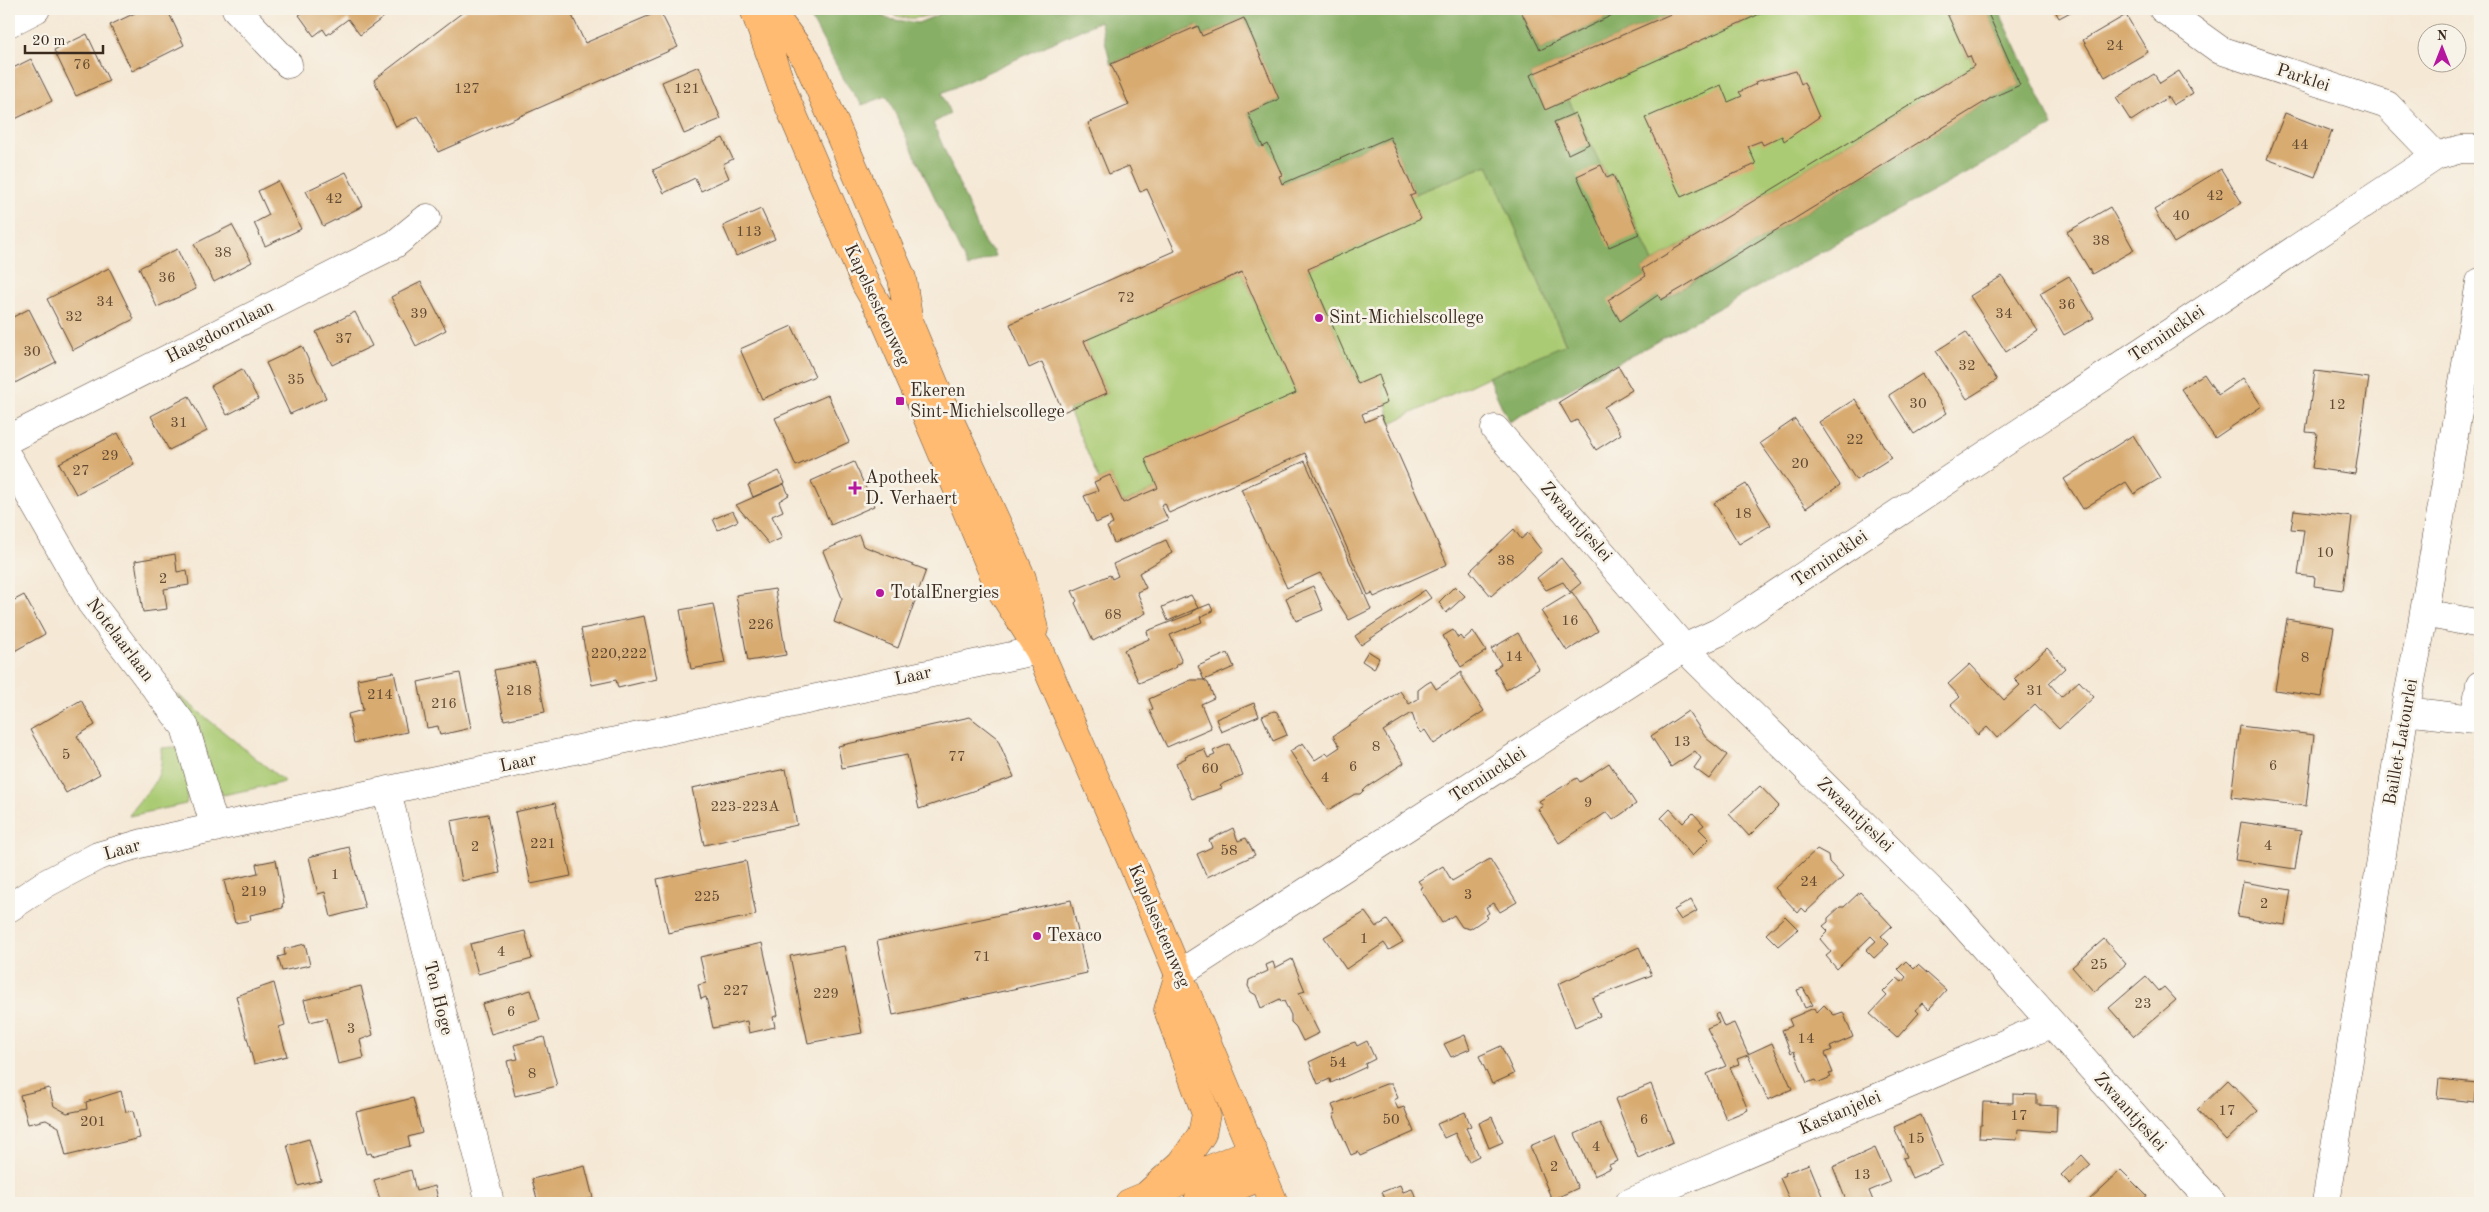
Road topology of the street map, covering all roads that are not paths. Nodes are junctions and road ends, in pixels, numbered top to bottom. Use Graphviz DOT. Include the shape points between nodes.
graph roads {
  1 [pos="36,9"];
  2 [pos="236,9"];
  3 [pos="754,9"];
  4 [pos="769,9"];
  5 [pos="2163,9"];
  6 [pos="9,23"];
  7 [pos="288,64"];
  8 [pos="2480,149"];
  9 [pos="2436,156"];
  10 [pos="426,218"];
  11 [pos="2480,282"];
  12 [pos="1495,429"];
  13 [pos="9,439"];
  14 [pos="9,459"];
  15 [pos="2424,613"];
  16 [pos="2480,624"];
  17 [pos="1684,648"];
  18 [pos="1039,650"];
  19 [pos="2480,685"];
  20 [pos="2405,711"];
  21 [pos="2477,724"];
  22 [pos="387,792"];
  23 [pos="215,828"];
  24 [pos="9,908"];
  25 [pos="1179,974"];
  26 [pos="2051,1024"];
  27 [pos="1258,1163"];
  28 [pos="1138,1199"];
  29 [pos="490,1203"];
  30 [pos="1197,1203"];
  31 [pos="1274,1203"];
  32 [pos="1629,1203"];
  33 [pos="2212,1203"];
  34 [pos="2326,1203"];
  1 -- 6 [label="street"];
  2 -- 7 [label="street"];
  3 -- 18 [label="main road, Kapelsesteenweg" via="787,101 999,587"];
  4 -- 18 [label="main road, Kapelsesteenweg" via="807,60 902,278 909,323 1022,578"];
  5 -- 9 [label="street, Parklei" via="2220,50 2387,105"];
  8 -- 9 [label="street, Ternincklei" via="2461,149"];
  9 -- 17 [label="street, Ternincklei" via="1719,632"];
  10 -- 13 [label="street, Haagdoornlaan" via="395,244"];
  11 -- 15 [label="street, Baillet-Latourlei"];
  12 -- 17 [label="street, Zwaantjeslei"];
  14 -- 23 [label="street, Notelaarlaan" via="91,603 185,727"];
  15 -- 16 [label="street"];
  15 -- 20 [label="street, Baillet-Latourlei"];
  17 -- 25 [label="street, Ternincklei"];
  17 -- 26 [label="street, Zwaantjeslei" via="1949,908"];
  18 -- 22 [label="street, Laar"];
  18 -- 25 [label="main road, Kapelsesteenweg"];
  19 -- 21 [label="street"];
  20 -- 21 [label="street"];
  20 -- 34 [label="street, Baillet-Latourlei"];
  22 -- 23 [label="street, Laar"];
  22 -- 29 [label="street, Ten Hoge"];
  23 -- 24 [label="street, Laar" via="98,856 45,884"];
  25 -- 27 [label="main road, Kapelsesteenweg"];
  25 -- 28 [label="main road" via="1168,1010 1206,1114 1202,1134 1182,1163"];
  26 -- 32 [label="street, Kastanjelei"];
  26 -- 33 [label="street, Zwaantjeslei"];
  27 -- 28 [label="main road"];
  27 -- 30 [label="main road"];
  27 -- 31 [label="main road, Kapelsesteenweg"];
}
